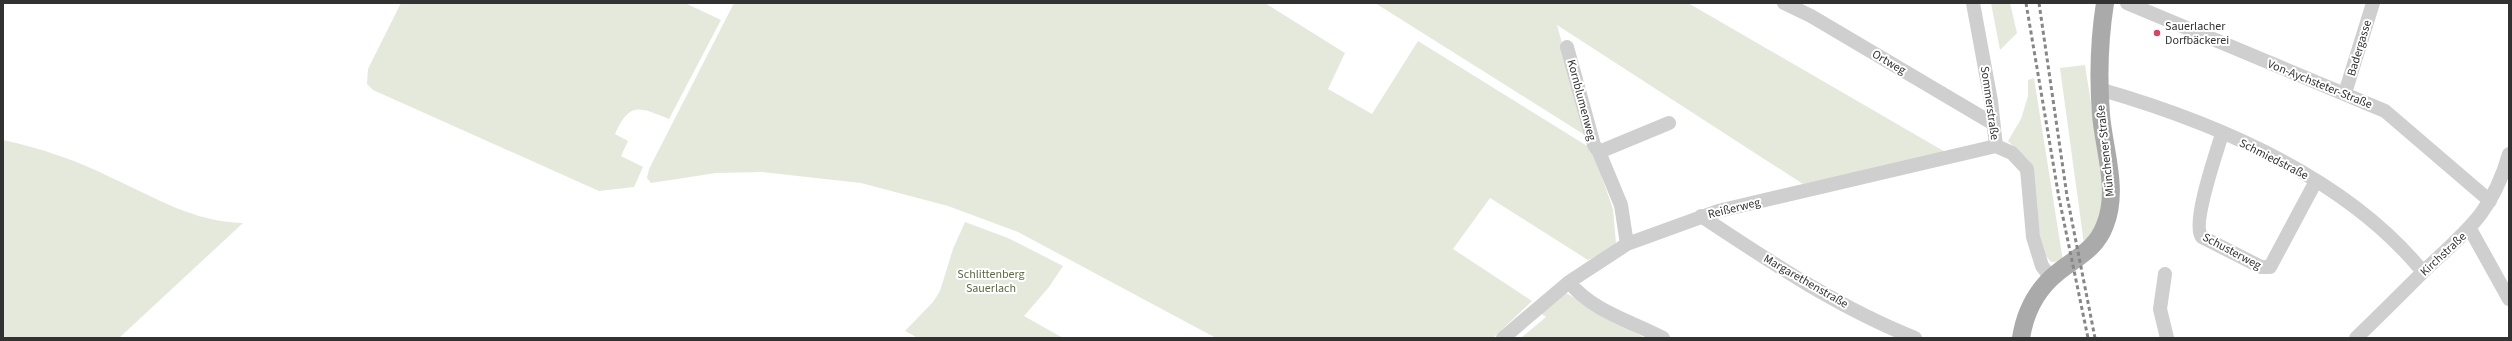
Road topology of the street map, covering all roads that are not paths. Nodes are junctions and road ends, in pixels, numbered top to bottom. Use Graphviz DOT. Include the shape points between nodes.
graph roads {
  1 [pos="1784,3"];
  2 [pos="1973,3"];
  3 [pos="2104,3"];
  4 [pos="2127,3"];
  5 [pos="2373,3"];
  6 [pos="1567,46"];
  7 [pos="2099,89"];
  8 [pos="2345,93"];
  9 [pos="1669,123"];
  10 [pos="1992,123"];
  11 [pos="2222,134"];
  12 [pos="1996,146"];
  13 [pos="1599,152"];
  14 [pos="2509,154"];
  15 [pos="2316,181"];
  16 [pos="2490,201"];
  17 [pos="1701,216"];
  18 [pos="2470,230"];
  19 [pos="1627,244"];
  20 [pos="2423,272"];
  21 [pos="2165,274"];
  22 [pos="2051,278"];
  23 [pos="1569,282"];
  24 [pos="2509,300"];
  25 [pos="1503,338"];
  26 [pos="1663,338"];
  27 [pos="1916,338"];
  28 [pos="2021,338"];
  29 [pos="2167,338"];
  30 [pos="2356,338"];
  1 -- 10 [label="street, Ortweg"];
  2 -- 10 [label="street, Sommerstraße" via="1991,101"];
  3 -- 7 [label="main road, Münchener Straße" via="2098,60"];
  4 -- 8 [label="street, Von-Aychsteter-Straße"];
  5 -- 8 [label="street, Badergasse"];
  6 -- 13 [label="street, Kornblumenweg" via="1594,145"];
  7 -- 11 [label="street, Schmiedstraße"];
  7 -- 22 [label="main road, Münchener Straße" via="2110,182 2110,205 2105,226 2095,244"];
  8 -- 16 [label="street, Von-Aychsteter-Straße" via="2385,111"];
  9 -- 13 [label="street, Kornblumenweg"];
  10 -- 12 [label="street, Sommerstraße"];
  11 -- 15 [label="street, Schmiedstraße" via="2282,161"];
  11 -- 15 [label="street, Schusterweg" via="2201,202 2199,233 2202,237 2261,268 2270,267"];
  12 -- 17 [label="street, Reißerweg"];
  12 -- 22 [label="street, Sommerstraße" via="2012,153 2027,169 2033,237 2042,266"];
  13 -- 19 [label="street, Kornblumenweg" via="1620,205"];
  14 -- 16 [label="street, Kirchstraße" via="2503,175"];
  15 -- 20 [label="street, Schmiedstraße" via="2392,238"];
  16 -- 18 [label="street, Kirchstraße"];
  17 -- 19 [label="street, Reißerweg"];
  17 -- 27 [label="street, Margarethenstraße" via="1811,286 1889,328"];
  18 -- 20 [label="street, Kirchstraße"];
  18 -- 24 [label="street"];
  19 -- 23 [label="street, Reißerweg"];
  20 -- 30 [label="street, Kirchstraße"];
  21 -- 29 [label="street" via="2160,309"];
  22 -- 28 [label="main road, Münchener Straße" via="2029,309"];
  23 -- 25 [label="street, Reißerweg"];
  23 -- 26 [label="street" via="1580,295 1608,312"];
}
